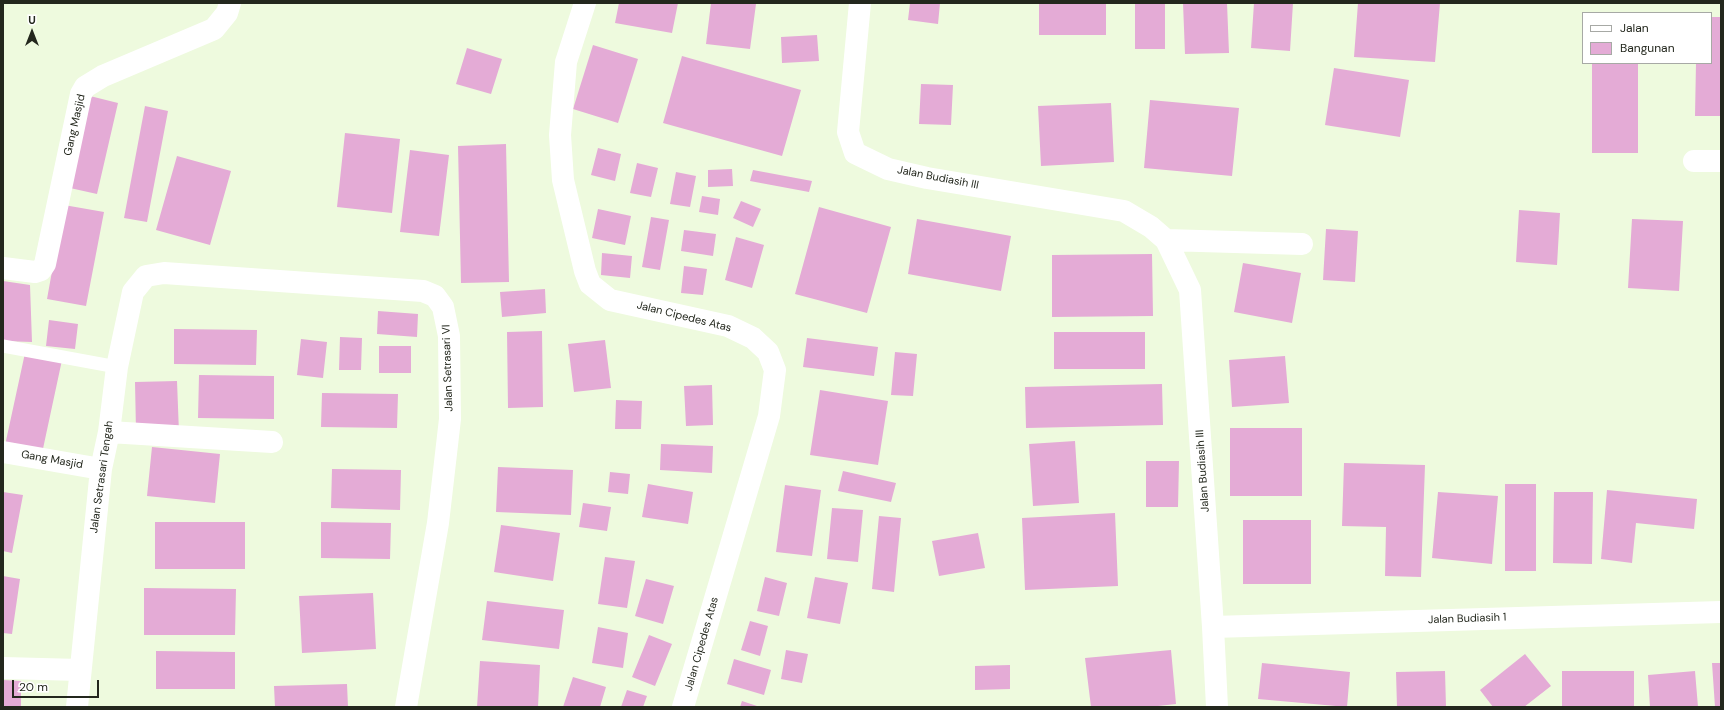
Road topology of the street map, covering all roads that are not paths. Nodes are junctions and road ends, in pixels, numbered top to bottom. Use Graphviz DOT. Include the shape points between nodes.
graph roads {
  1 [pos="230,3"];
  2 [pos="586,3"];
  3 [pos="860,3"];
  4 [pos="1694,161"];
  5 [pos="1721,161"];
  6 [pos="1166,240"];
  7 [pos="1302,244"];
  8 [pos="3,268"];
  9 [pos="146,276"];
  10 [pos="3,346"];
  11 [pos="117,367"];
  12 [pos="109,432"];
  13 [pos="272,442"];
  14 [pos="3,452"];
  15 [pos="101,469"];
  16 [pos="1721,612"];
  17 [pos="1213,627"];
  18 [pos="3,668"];
  19 [pos="80,670"];
  20 [pos="78,707"];
  21 [pos="406,707"];
  22 [pos="684,707"];
  23 [pos="1217,707"];
  1 -- 8 [label="street, Gang Masjid" via="224,17 214,29 103,76 85,87 81,94 45,264 41,270 35,272"];
  2 -- 22 [label="street, Jalan Cipedes Atas" via="566,62 560,135 563,180 590,284 610,300 728,326 753,338 768,352 774,370 769,416"];
  3 -- 6 [label="street, Jalan Budiasih III" via="848,132 855,153 888,168 927,178 1124,211 1151,227"];
  4 -- 5 [label="street"];
  6 -- 7 [label="street"];
  6 -- 17 [label="street, Jalan Budiasih III" via="1190,290"];
  9 -- 11 [label="street, Jalan Setrasari Tengah" via="133,292"];
  9 -- 21 [label="street, Jalan Setrasari VI" via="164,273 423,291 435,296 443,306 449,336 450,419 438,523"];
  10 -- 11 [label="lane"];
  11 -- 12 [label="street, Jalan Setrasari Tengah"];
  12 -- 13 [label="street"];
  12 -- 15 [label="street, Jalan Setrasari Tengah"];
  14 -- 15 [label="street, Gang Masjid"];
  15 -- 19 [label="street, Jalan Setrasari Tengah"];
  16 -- 17 [label="street, Jalan Budiasih 1"];
  17 -- 23 [label="street, Jalan Budiasih III"];
  18 -- 19 [label="street"];
  19 -- 20 [label="street, Jalan Setrasari Tengah"];
}
